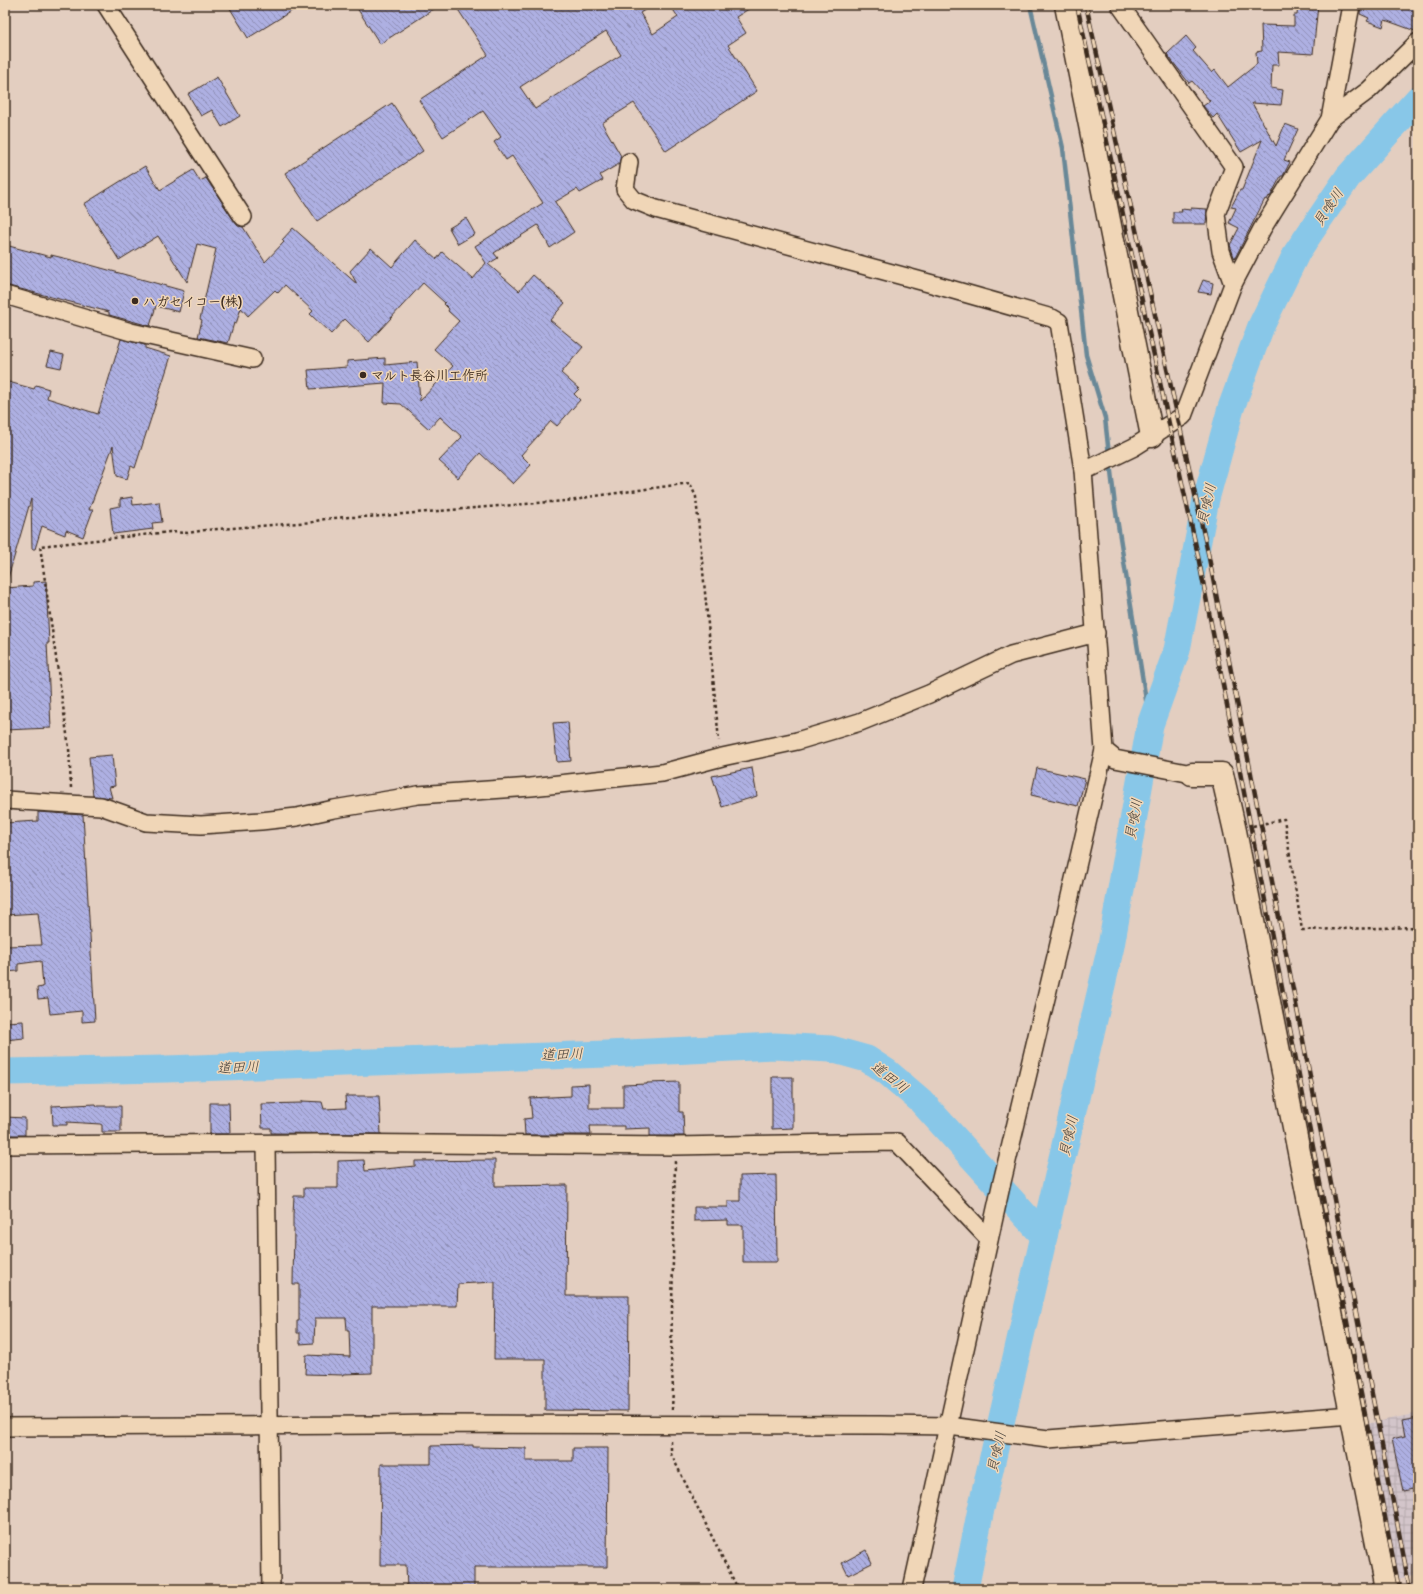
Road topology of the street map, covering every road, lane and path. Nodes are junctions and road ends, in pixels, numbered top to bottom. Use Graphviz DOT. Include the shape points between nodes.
graph roads {
  1 [pos="106,5"];
  2 [pos="1066,5"];
  3 [pos="1120,5"];
  4 [pos="1351,5"];
  5 [pos="1418,42"];
  6 [pos="1330,119"];
  7 [pos="629,162"];
  8 [pos="243,217"];
  9 [pos="1233,284"];
  10 [pos="5,295"];
  11 [pos="252,359"];
  12 [pos="1152,436"];
  13 [pos="1089,468"];
  14 [pos="1096,633"];
  15 [pos="1110,754"];
  16 [pos="722,757"];
  17 [pos="1192,774"];
  18 [pos="5,800"];
  19 [pos="70,803"];
  20 [pos="1235,831"];
  21 [pos="1418,927"];
  22 [pos="266,1144"];
  23 [pos="5,1145"];
  24 [pos="676,1146"];
  25 [pos="990,1234"];
  26 [pos="1351,1415"];
  27 [pos="671,1425"];
  28 [pos="270,1426"];
  29 [pos="5,1427"];
  30 [pos="953,1427"];
  31 [pos="271,1589"];
  32 [pos="738,1589"];
  33 [pos="912,1589"];
  34 [pos="1386,1589"];
  1 -- 8 [label="street"];
  2 -- 12 [label="street"];
  3 -- 9 [label="street" via="1234,167 1216,214 1221,251"];
  4 -- 6 [label="street"];
  5 -- 6 [label="street" via="1369,90"];
  6 -- 9 [label="street" via="1262,229"];
  7 -- 13 [label="street" via="625,188 634,200 656,209 936,285 1059,322"];
  9 -- 12 [label="street" via="1183,416"];
  10 -- 11 [label="street" via="131,332"];
  12 -- 13 [label="street"];
  13 -- 14 [label="street"];
  14 -- 15 [label="street"];
  14 -- 16 [label="street" via="1011,655 929,694 860,722 797,742"];
  15 -- 17 [label="street"];
  15 -- 25 [label="street" via="1058,948"];
  16 -- 19 [label="street" via="662,773 532,787 418,795 261,821 201,825 146,822 101,806"];
  16 -- 19 [label="path" via="696,497 690,483 577,500 360,518 326,518 313,522 188,533 170,532 40,546 69,748"];
  17 -- 20 [label="street" via="1222,774"];
  18 -- 19 [label="street"];
  20 -- 21 [label="path" via="1284,819 1302,930"];
  20 -- 26 [label="street"];
  22 -- 23 [label="street"];
  22 -- 24 [label="street"];
  22 -- 28 [label="street"];
  24 -- 25 [label="street" via="897,1142"];
  24 -- 27 [label="path"];
  25 -- 30 [label="street"];
  26 -- 30 [label="street" via="1048,1439"];
  26 -- 34 [label="street"];
  27 -- 28 [label="street"];
  27 -- 30 [label="street"];
  27 -- 32 [label="path" via="671,1454"];
  28 -- 29 [label="street"];
  28 -- 31 [label="street"];
  30 -- 33 [label="street"];
}
